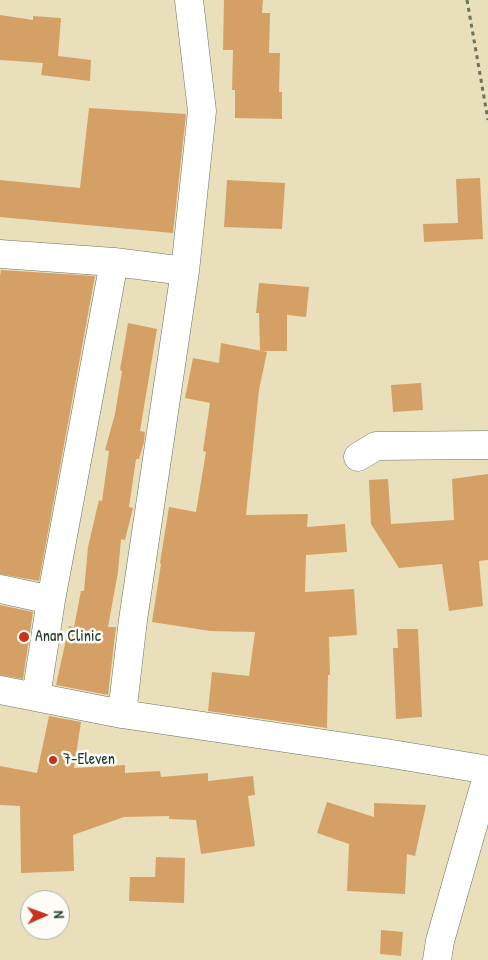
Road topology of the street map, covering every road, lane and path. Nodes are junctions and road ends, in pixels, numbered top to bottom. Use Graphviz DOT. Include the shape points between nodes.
graph roads {
  1 [pos="189,0"];
  2 [pos="467,0"];
  3 [pos="488,120"];
  4 [pos="0,254"];
  5 [pos="114,262"];
  6 [pos="185,270"];
  7 [pos="488,445"];
  8 [pos="358,457"];
  9 [pos="0,589"];
  10 [pos="51,600"];
  11 [pos="0,690"];
  12 [pos="36,697"];
  13 [pos="122,714"];
  14 [pos="488,771"];
  15 [pos="437,960"];
  1 -- 6 [label="main road" via="202,111"];
  2 -- 3 [label="path"];
  4 -- 5 [label="main road"];
  5 -- 6 [label="main road"];
  5 -- 10 [label="main road"];
  6 -- 13 [label="main road"];
  7 -- 8 [label="main road" via="376,446"];
  9 -- 10 [label="main road"];
  10 -- 12 [label="main road"];
  11 -- 12 [label="main road"];
  12 -- 13 [label="main road"];
  13 -- 14 [label="main road"];
  14 -- 15 [label="main road"];
}
